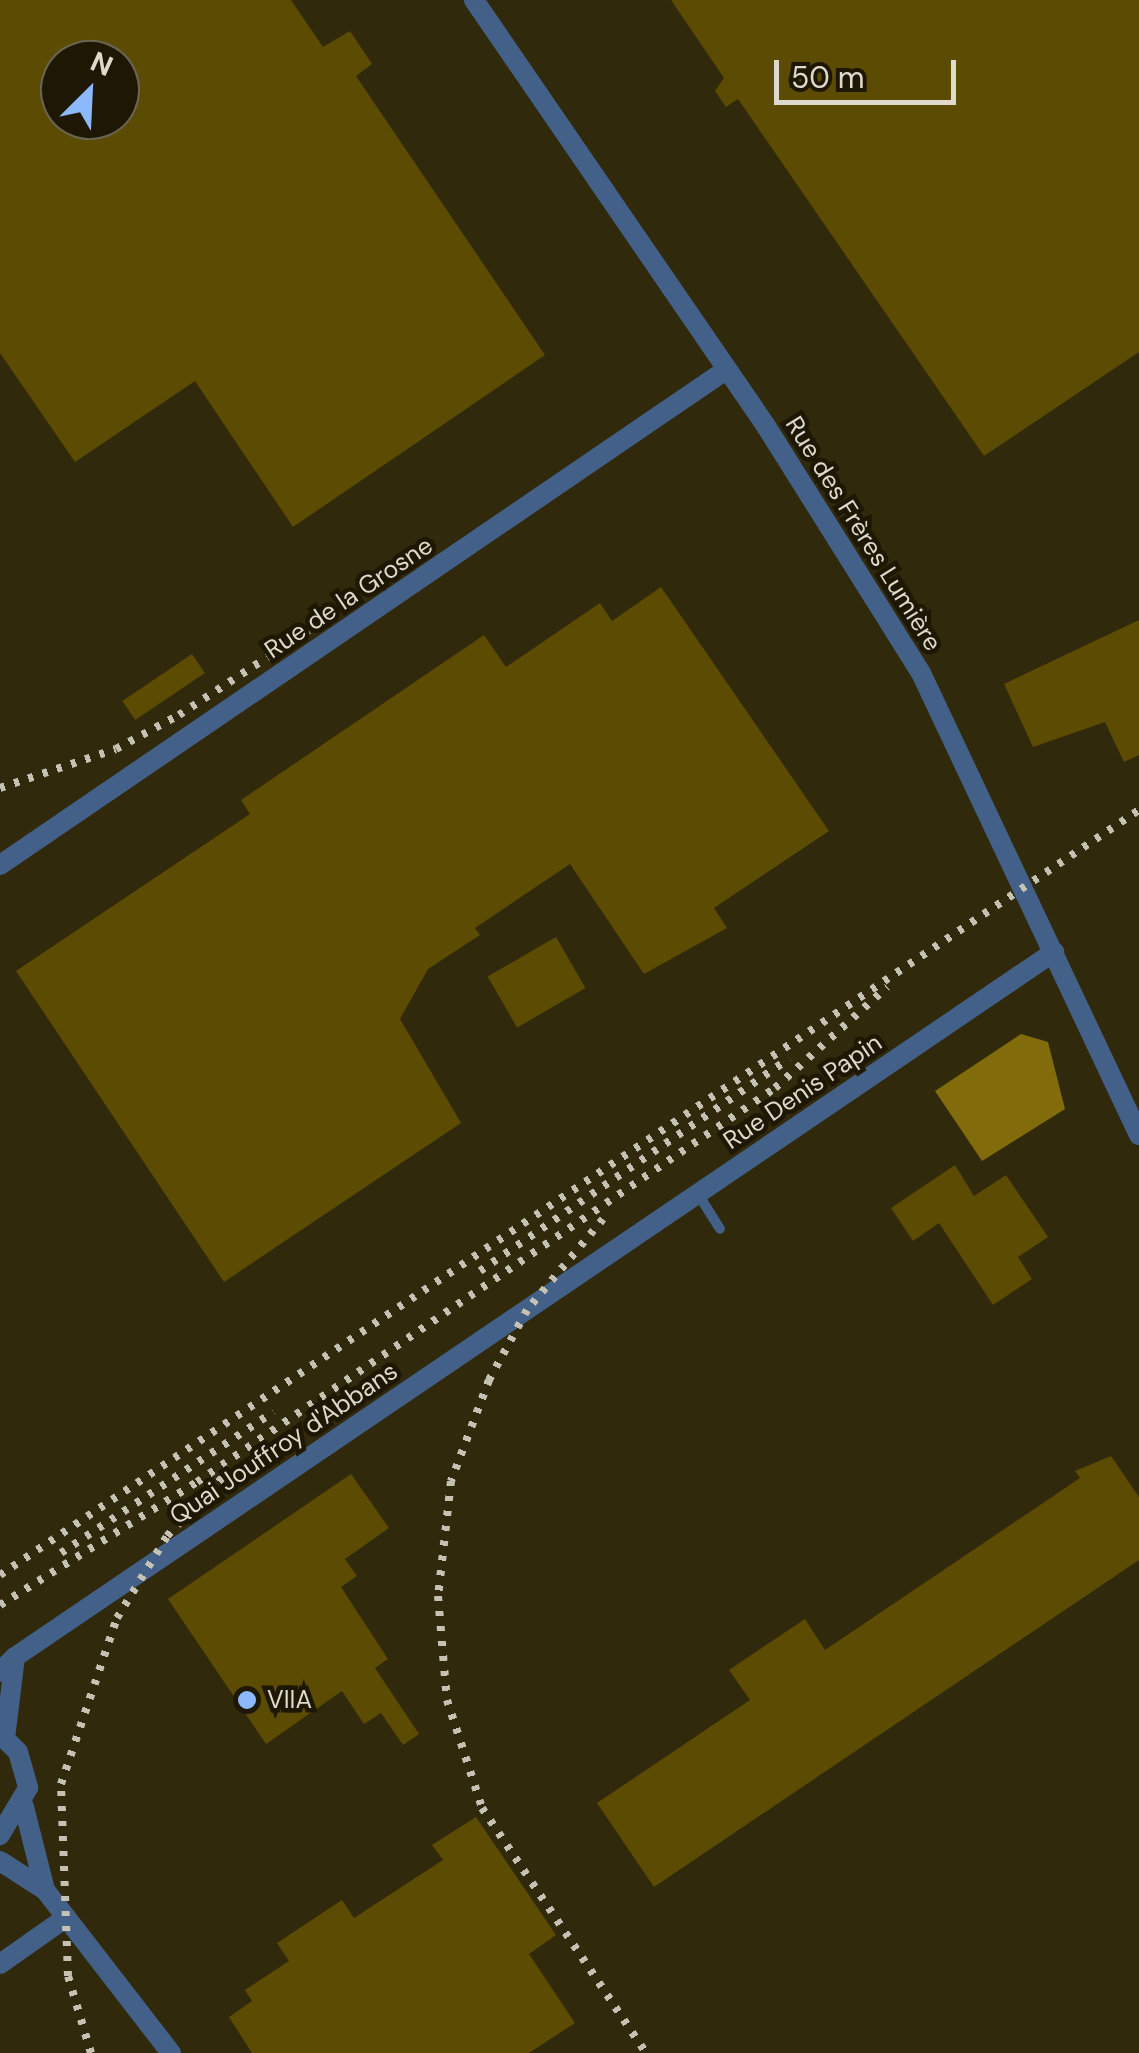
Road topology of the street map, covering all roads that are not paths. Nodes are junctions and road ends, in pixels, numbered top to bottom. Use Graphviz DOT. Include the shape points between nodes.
graph roads {
  1 [pos="474,0"];
  2 [pos="726,370"];
  3 [pos="0,865"];
  4 [pos="1054,952"];
  5 [pos="1139,1135"];
  6 [pos="698,1194"];
  7 [pos="720,1229"];
  8 [pos="582,1273"];
  9 [pos="8,1664"];
  10 [pos="3,1736"];
  11 [pos="24,1807"];
  12 [pos="0,1835"];
  13 [pos="0,1860"];
  14 [pos="45,1890"];
  15 [pos="64,1919"];
  16 [pos="0,1964"];
  17 [pos="172,2053"];
  1 -- 2 [label="street, Rue des Frères Lumière"];
  2 -- 3 [label="street, Rue de la Grosne"];
  2 -- 4 [label="street, Rue des Frères Lumière" via="921,673"];
  4 -- 5 [label="street, Rue des Frères Lumière"];
  4 -- 6 [label="street, Rue Denis Papin"];
  6 -- 7 [label="lane"];
  6 -- 8 [label="street, Rue Denis Papin"];
  8 -- 9 [label="street, Quai Jouffroy d'Abbans"];
  9 -- 10 [label="street, Quai Jouffroy d'Abbans"];
  10 -- 11 [label="street" via="26,1769"];
  11 -- 12 [label="street"];
  11 -- 14 [label="street"];
  13 -- 14 [label="street"];
  14 -- 15 [label="street"];
  15 -- 16 [label="street"];
  15 -- 17 [label="street"];
}
